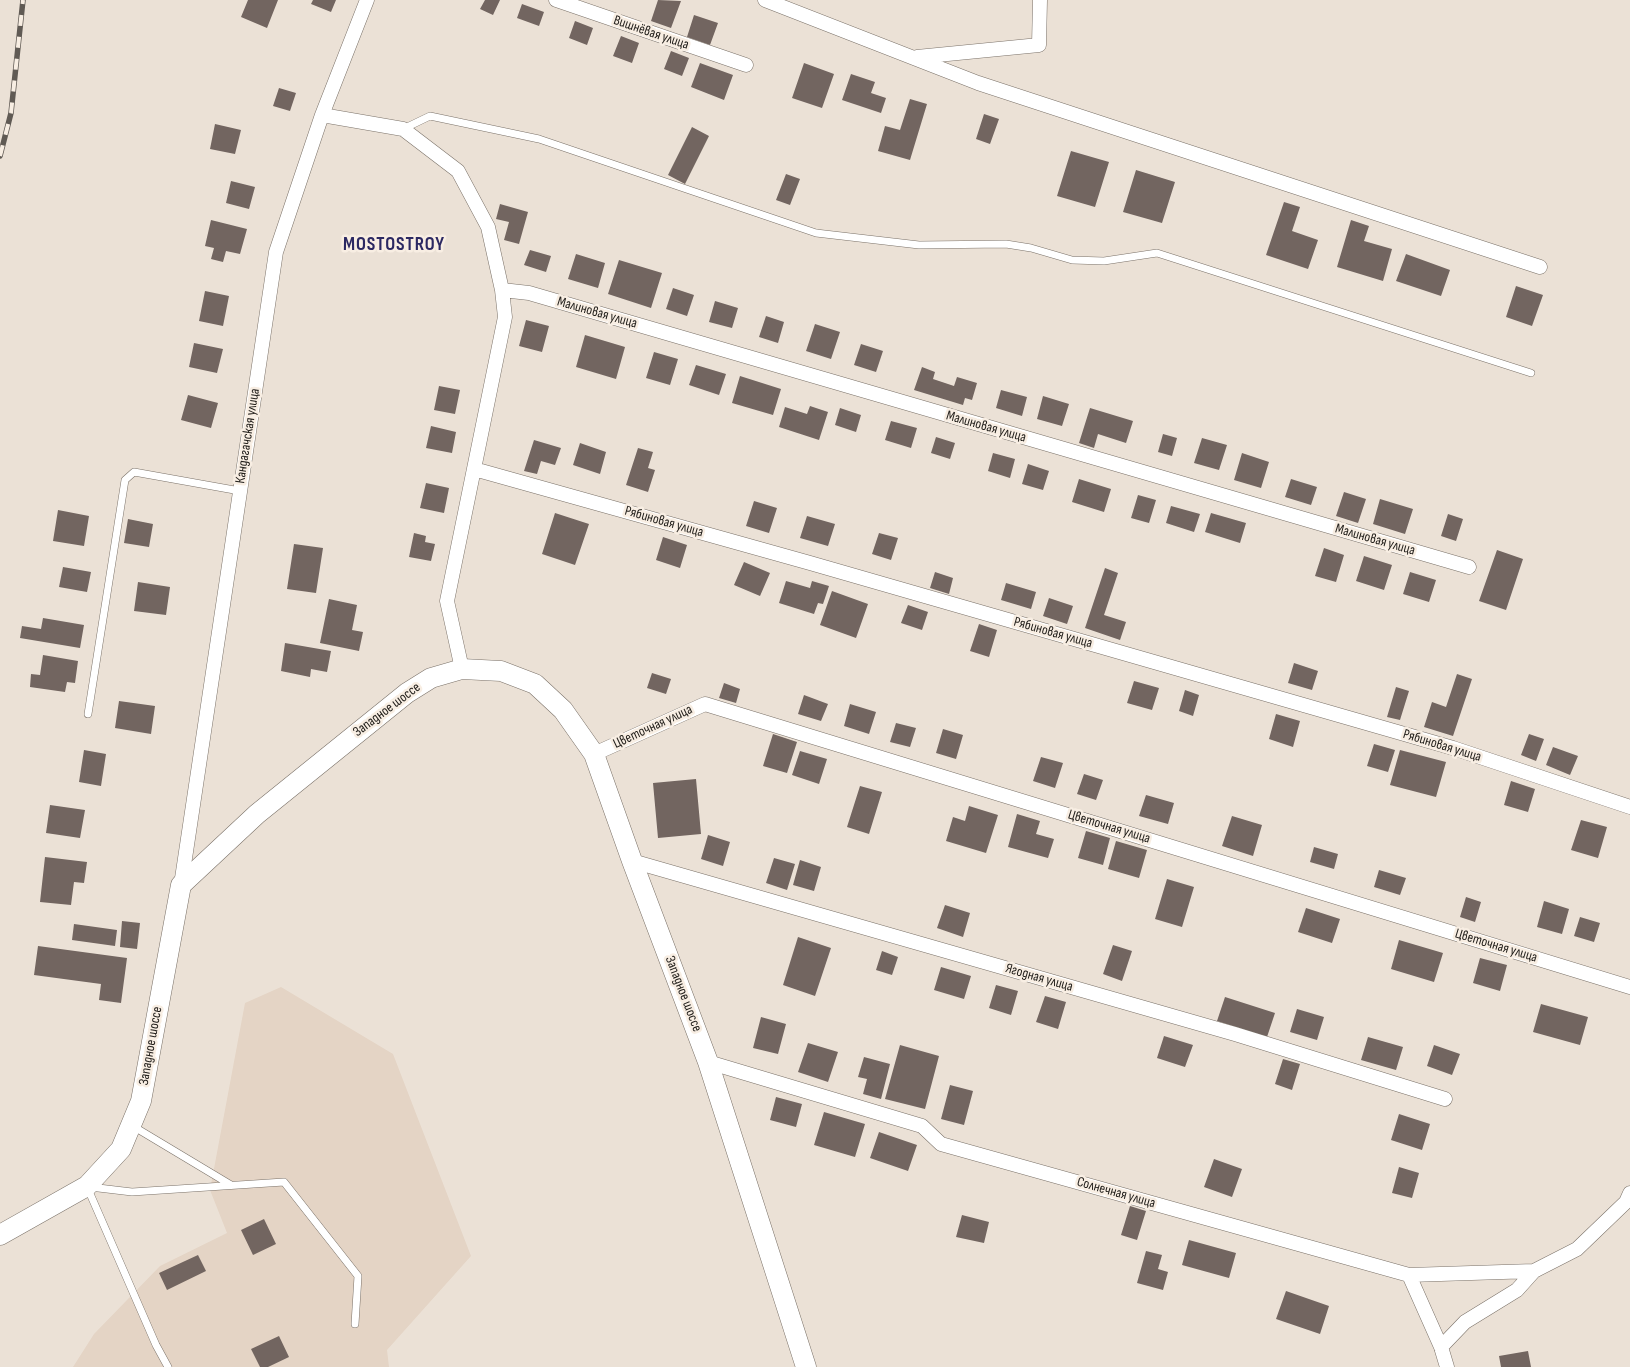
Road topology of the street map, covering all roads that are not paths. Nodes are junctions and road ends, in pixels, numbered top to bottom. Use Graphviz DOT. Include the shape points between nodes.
graph roads {
  1 [pos="367,0"];
  2 [pos="556,0"];
  3 [pos="765,0"];
  4 [pos="1040,0"];
  5 [pos="914,58"];
  6 [pos="746,65"];
  7 [pos="322,115"];
  8 [pos="403,129"];
  9 [pos="1540,267"];
  10 [pos="502,290"];
  11 [pos="1531,373"];
  12 [pos="474,469"];
  13 [pos="240,491"];
  14 [pos="1469,567"];
  15 [pos="462,670"];
  16 [pos="88,714"];
  17 [pos="594,754"];
  18 [pos="1630,807"];
  19 [pos="632,862"];
  20 [pos="180,885"];
  21 [pos="1630,987"];
  22 [pos="708,1062"];
  23 [pos="1445,1099"];
  24 [pos="131,1125"];
  25 [pos="231,1185"];
  26 [pos="86,1186"];
  27 [pos="1630,1193"];
  28 [pos="0,1235"];
  29 [pos="1534,1271"];
  30 [pos="1409,1275"];
  31 [pos="355,1324"];
  32 [pos="1442,1347"];
  33 [pos="168,1367"];
  34 [pos="806,1367"];
  35 [pos="1447,1367"];
  1 -- 7 [label="street, Кандагачская улица"];
  2 -- 6 [label="street, Вишнёвая улица"];
  3 -- 5 [label="street"];
  4 -- 5 [label="street" via="1039,45"];
  5 -- 9 [label="street" via="978,83"];
  7 -- 8 [label="street"];
  7 -- 13 [label="street, Кандагачская улица" via="276,252"];
  8 -- 10 [label="street" via="458,171 488,227"];
  8 -- 11 [label="lane" via="430,116 539,140 816,233 919,245 1006,244 1072,260 1104,260 1157,253"];
  10 -- 12 [label="street" via="505,317"];
  10 -- 14 [label="street, Малиновая улица" via="538,296"];
  12 -- 15 [label="street" via="447,600"];
  12 -- 18 [label="street, Рябиновая улица" via="1453,748"];
  13 -- 16 [label="lane" via="134,472 125,480"];
  13 -- 20 [label="street, Кандагачская улица"];
  15 -- 17 [label="main road, Западное шоссе" via="501,671 535,684 563,710"];
  15 -- 20 [label="main road, Западное шоссе" via="431,678 407,693 257,814"];
  17 -- 19 [label="main road, Западное шоссе"];
  17 -- 21 [label="street, Цветочная улица" via="705,704"];
  19 -- 22 [label="main road, Западное шоссе"];
  19 -- 23 [label="street, Ягодная улица" via="1235,1034"];
  20 -- 24 [label="main road, Западное шоссе" via="141,1101"];
  22 -- 30 [label="street, Солнечная улица" via="922,1126 941,1144"];
  22 -- 34 [label="main road, Западное шоссе"];
  24 -- 25 [label="lane"];
  24 -- 26 [label="main road, Западное шоссе" via="121,1149"];
  25 -- 26 [label="lane" via="132,1192"];
  25 -- 31 [label="lane" via="284,1182 358,1276"];
  26 -- 28 [label="main road, Западное шоссе"];
  26 -- 33 [label="lane"];
  27 -- 29 [label="street" via="1626,1202 1577,1248"];
  29 -- 30 [label="street, Солнечная улица"];
  29 -- 32 [label="street" via="1517,1290 1465,1322"];
  30 -- 32 [label="street"];
  32 -- 35 [label="street"];
}
